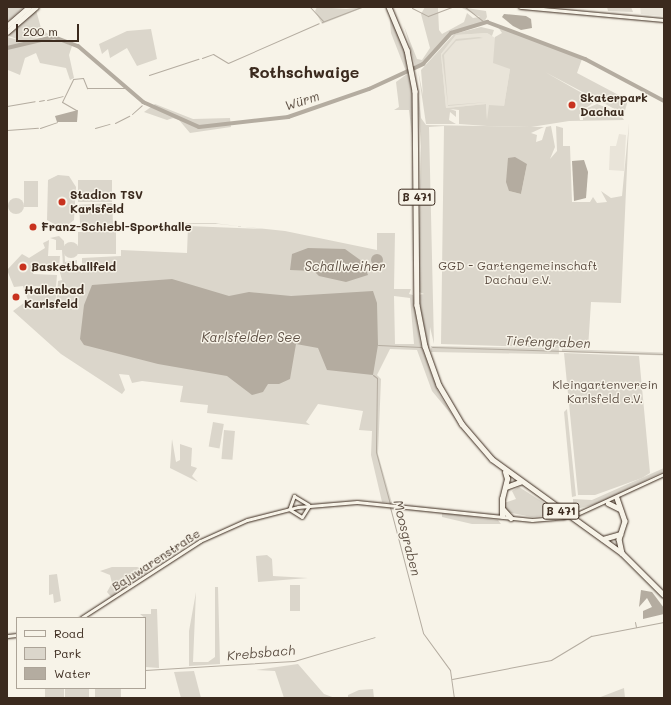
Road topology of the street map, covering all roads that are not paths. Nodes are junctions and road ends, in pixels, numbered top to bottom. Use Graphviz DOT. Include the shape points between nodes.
graph roads {
  1 [pos="29,7"];
  2 [pos="36,7"];
  3 [pos="390,7"];
  4 [pos="520,7"];
  5 [pos="664,20"];
  6 [pos="7,26"];
  7 [pos="7,32"];
  8 [pos="503,469"];
  9 [pos="664,474"];
  10 [pos="520,482"];
  11 [pos="506,487"];
  12 [pos="617,498"];
  13 [pos="608,503"];
  14 [pos="312,505"];
  15 [pos="502,507"];
  16 [pos="288,509"];
  17 [pos="621,510"];
  18 [pos="502,516"];
  19 [pos="511,518"];
  20 [pos="620,534"];
  21 [pos="603,539"];
  22 [pos="622,553"];
  23 [pos="664,595"];
  24 [pos="83,617"];
  1 -- 6 [label="highway"];
  2 -- 7 [label="highway"];
  3 -- 8 [label="highway, B 471" via="412,71 418,133 416,278 421,330 435,376 450,407 474,440"];
  4 -- 5 [label="main road"];
  8 -- 10 [label="highway, B 471"];
  8 -- 11 [label="highway" via="508,479"];
  9 -- 12 [label="main road"];
  10 -- 11 [label="highway"];
  10 -- 21 [label="highway, B 471"];
  11 -- 15 [label="highway"];
  12 -- 13 [label="main road"];
  12 -- 17 [label="highway"];
  13 -- 17 [label="highway"];
  13 -- 19 [label="main road, Bajuwarenstraße, bridge" via="564,517"];
  14 -- 16 [label="main road, Bajuwarenstraße"];
  14 -- 16 [label="main road" via="304,509 302,516"];
  14 -- 16 [label="main road" via="294,496"];
  14 -- 18 [label="main road, Bajuwarenstraße" via="384,504"];
  15 -- 18 [label="highway"];
  15 -- 19 [label="highway"];
  16 -- 24 [label="main road, Bajuwarenstraße" via="244,521 200,541"];
  17 -- 20 [label="highway" via="625,524"];
  18 -- 19 [label="main road, Bajuwarenstraße"];
  20 -- 21 [label="highway"];
  20 -- 22 [label="highway"];
  21 -- 22 [label="highway, B 471"];
  22 -- 23 [label="highway, B 471"];
}
